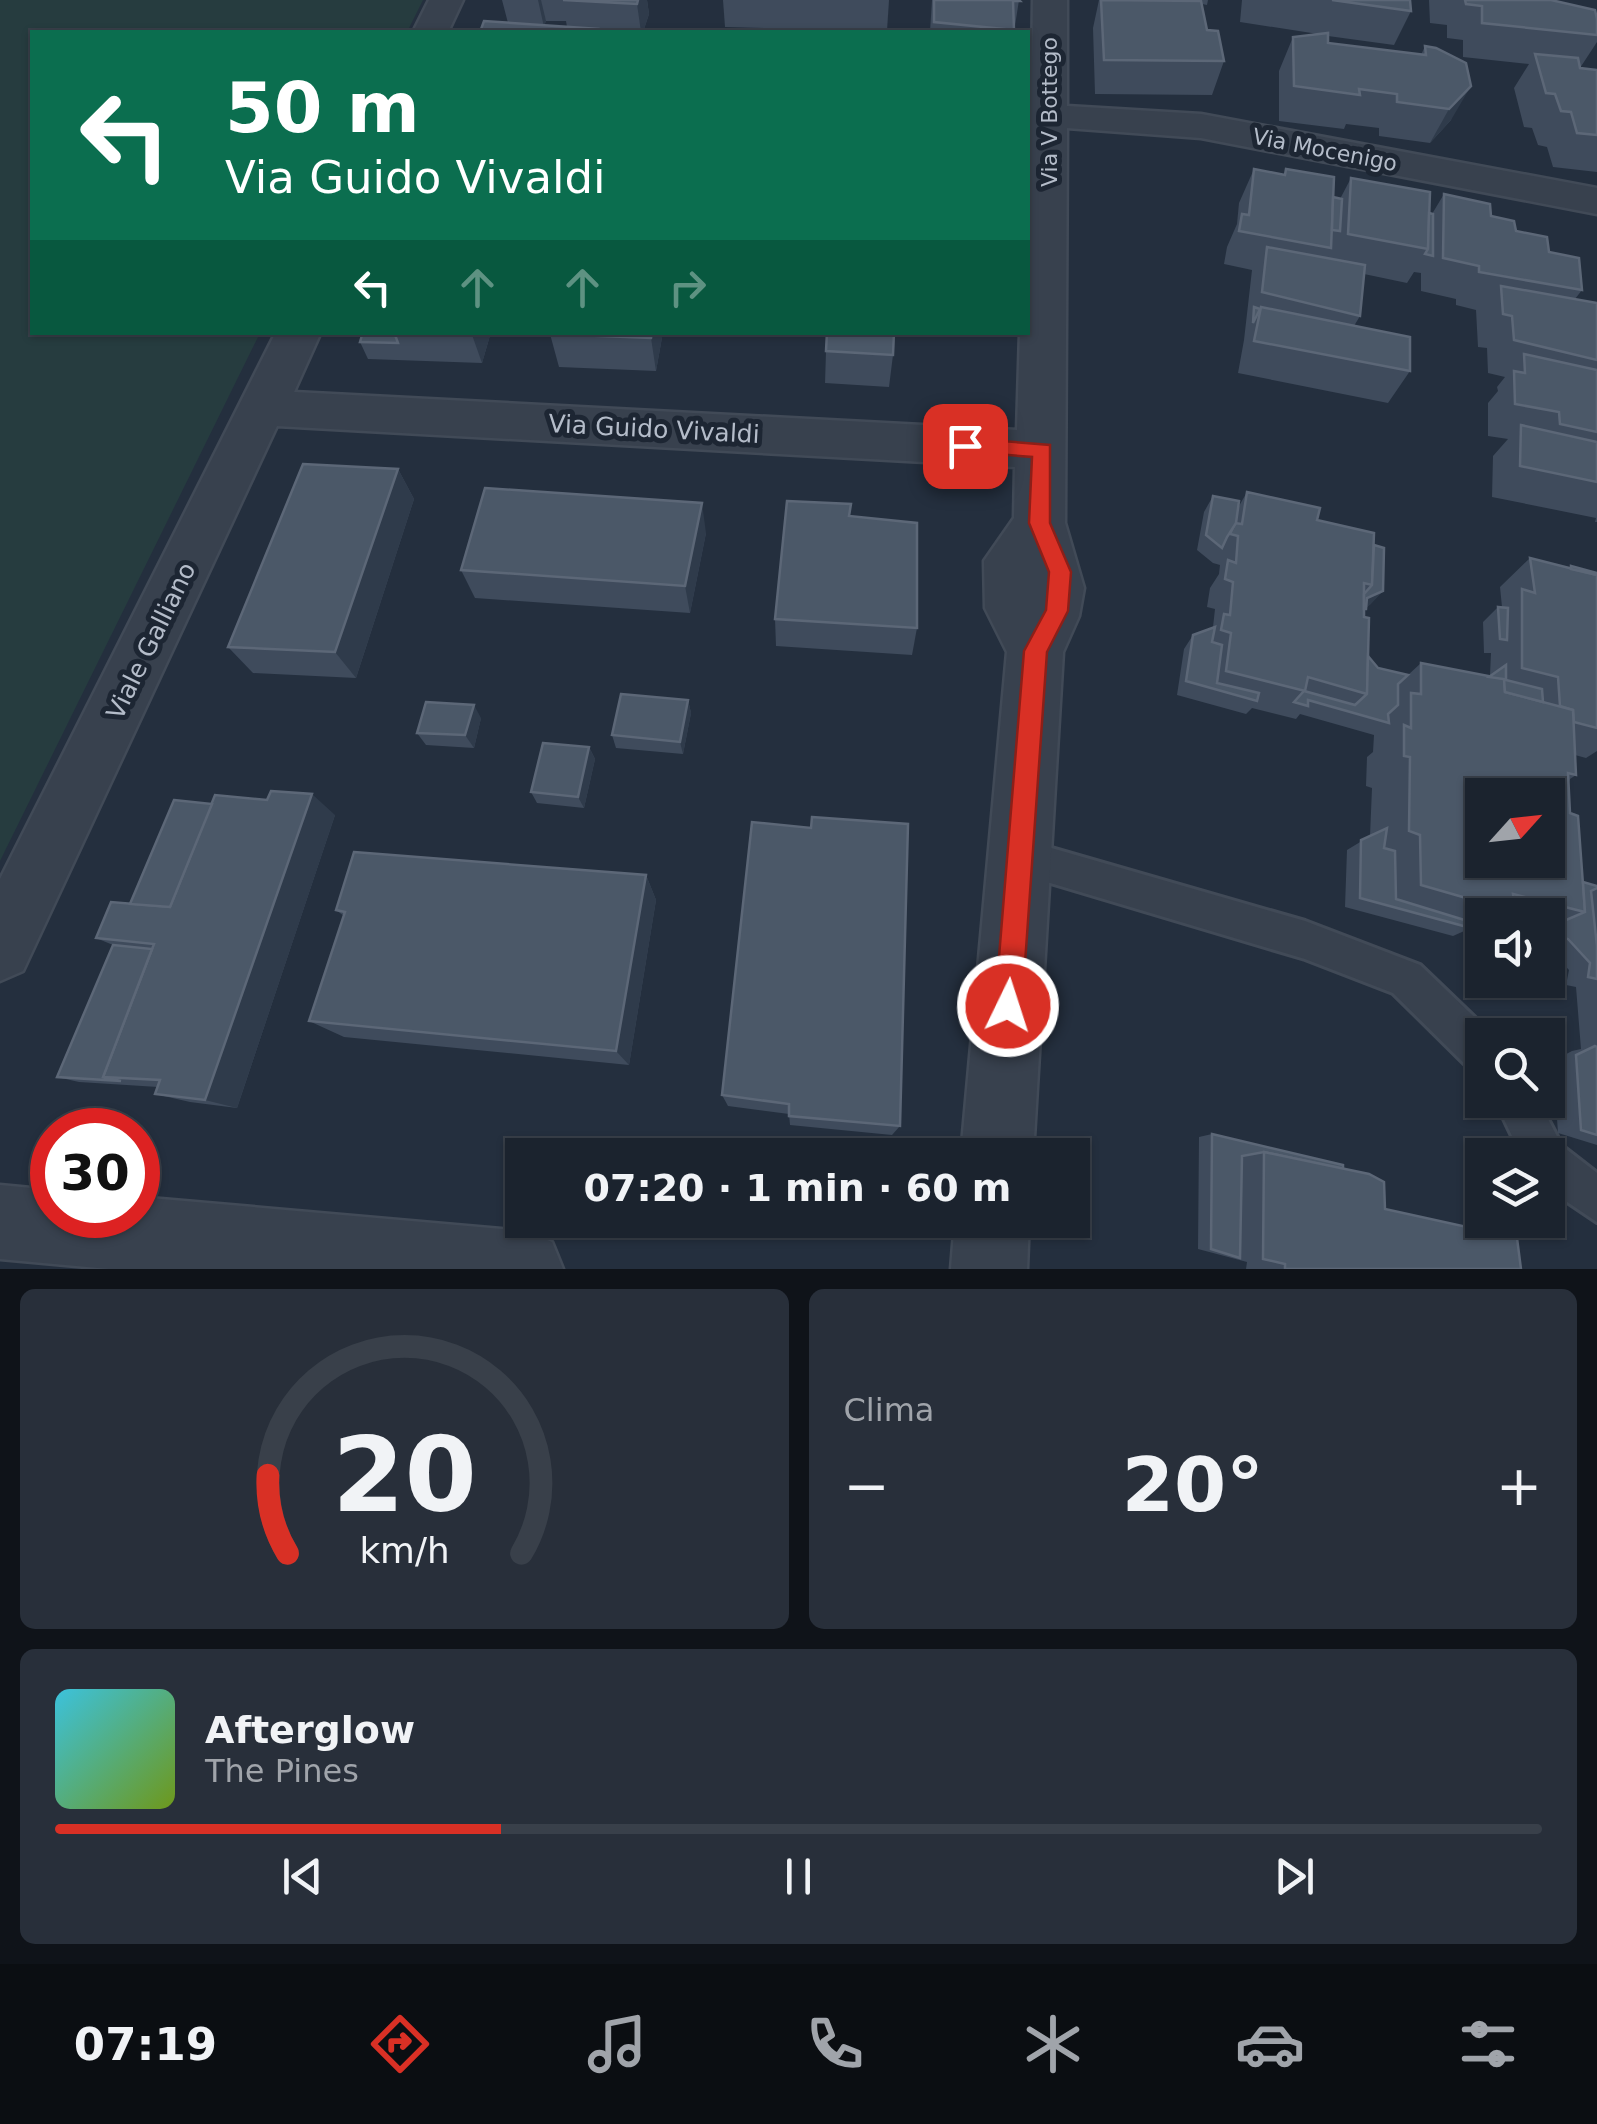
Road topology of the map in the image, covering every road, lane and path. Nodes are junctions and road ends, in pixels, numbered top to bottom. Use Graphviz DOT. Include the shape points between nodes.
graph roads {
  1 [pos="446,0"];
  2 [pos="1050,0"];
  3 [pos="433,30"];
  4 [pos="1051,116"];
  5 [pos="1597,202"];
  6 [pos="298,335"];
  7 [pos="265,408"];
  8 [pos="1043,450"];
  9 [pos="1020,857"];
  10 [pos="0,948"];
  11 [pos="1465,1036"];
  12 [pos="998,1138"];
  13 [pos="1565,1175"];
  14 [pos="1597,1200"];
  15 [pos="0,1222"];
  16 [pos="991,1238"];
  17 [pos="525,1269"];
  18 [pos="989,1269"];
  1 -- 3 [label="street"];
  2 -- 4 [label="street, Via V Bottego"];
  4 -- 5 [label="street, Via Mocenigo" via="1201,126"];
  4 -- 8 [label="street, Via V Bottego"];
  6 -- 7 [label="street, Viale Galliano"];
  7 -- 8 [label="street, Via Guido Vivaldi"];
  7 -- 10 [label="street, Viale Galliano"];
  8 -- 9 [label="street, Via V Bottego" via="1040,523 1010,562 1012,608 1035,651"];
  9 -- 11 [label="lane" via="1305,940 1406,979"];
  9 -- 12 [label="street, Via V Bottego"];
  13 -- 14 [label="lane"];
  15 -- 17 [label="street"];
  16 -- 18 [label="street"];
}
